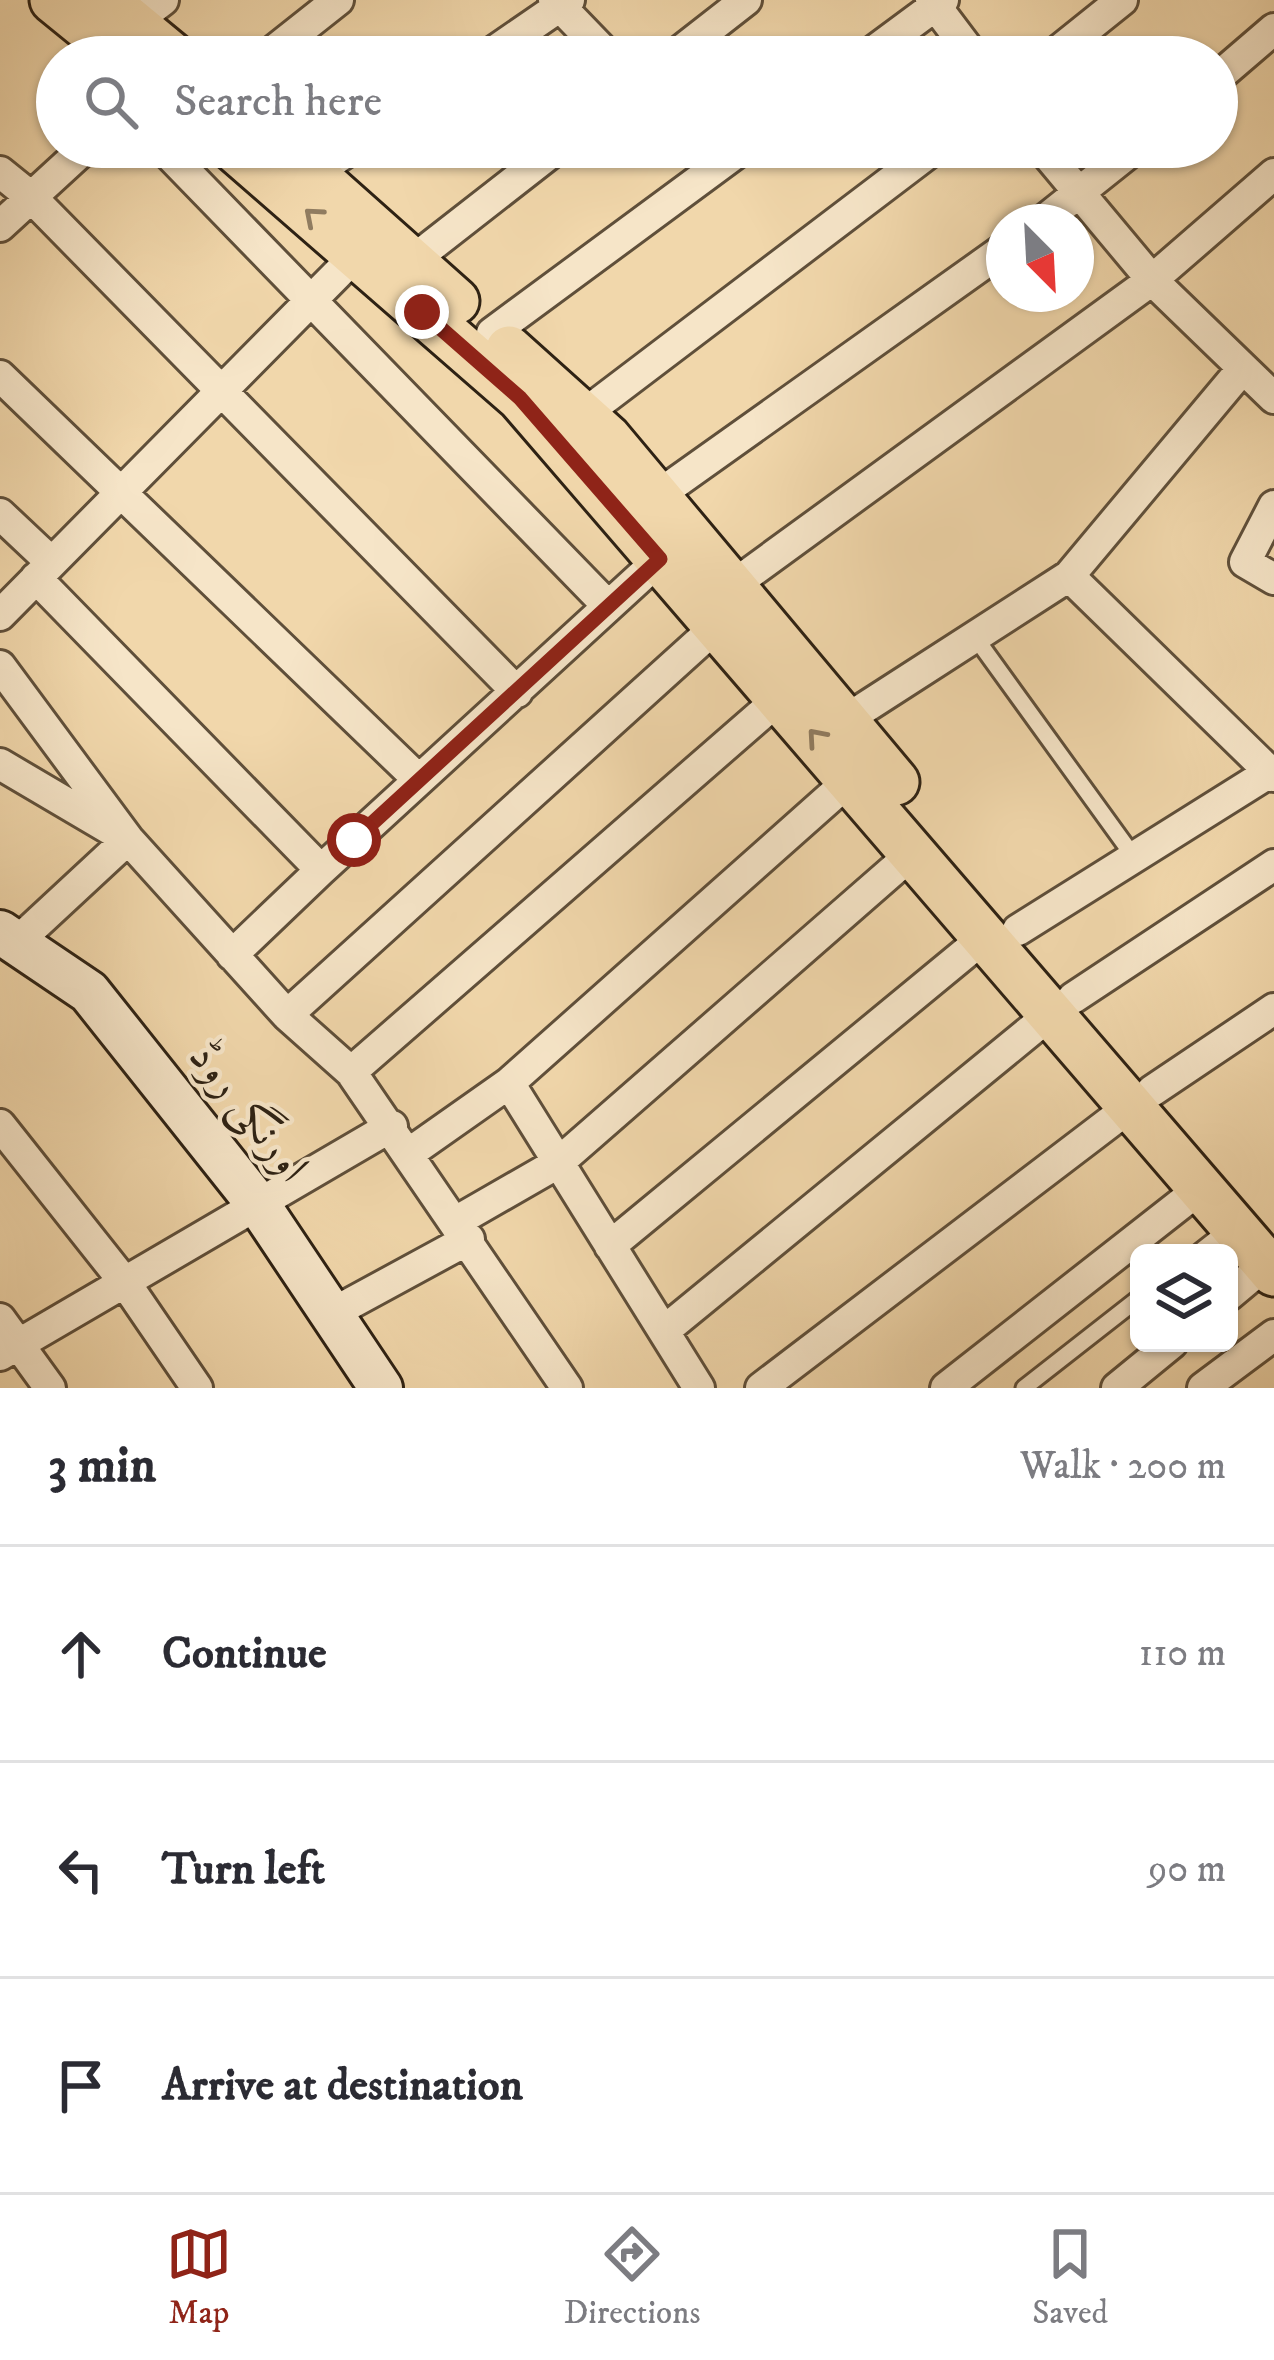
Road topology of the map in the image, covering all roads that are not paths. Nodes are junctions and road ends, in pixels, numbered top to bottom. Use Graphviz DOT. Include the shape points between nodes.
graph roads {
  1 [pos="53,0"];
  2 [pos="338,0"];
  3 [pos="746,0"];
  4 [pos="1122,0"];
  5 [pos="561,2"];
  6 [pos="936,2"];
  7 [pos="131,20"];
  8 [pos="1274,29"];
  9 [pos="293,36"];
  10 [pos="515,36"];
  11 [pos="590,36"];
  12 [pos="700,36"];
  13 [pos="893,36"];
  14 [pos="959,36"];
  15 [pos="1077,36"];
  16 [pos="1238,60"];
  17 [pos="63,168"];
  18 [pos="182,168"];
  19 [pos="257,168"];
  20 [pos="308,168"];
  21 [pos="531,168"];
  22 [pos="716,168"];
  23 [pos="908,168"];
  24 [pos="1057,168"];
  25 [pos="1112,168"];
  26 [pos="0,172"];
  27 [pos="1274,174"];
  28 [pos="31,197"];
  29 [pos="1078,197"];
  30 [pos="1068,204"];
  31 [pos="0,226"];
  32 [pos="357,254"];
  33 [pos="412,261"];
  34 [pos="986,262"];
  35 [pos="1152,280"];
  36 [pos="311,300"];
  37 [pos="492,333"];
  38 [pos="1244,368"];
  39 [pos="0,376"];
  40 [pos="219,392"];
  41 [pos="1274,398"];
  42 [pos="583,415"];
  43 [pos="122,489"];
  44 [pos="656,496"];
  45 [pos="1274,506"];
  46 [pos="0,514"];
  47 [pos="660,559"];
  48 [pos="43,570"];
  49 [pos="1069,576"];
  50 [pos="1274,579"];
  51 [pos="608,606"];
  52 [pos="725,606"];
  53 [pos="0,615"];
  54 [pos="975,637"];
  55 [pos="0,667"];
  56 [pos="517,692"];
  57 [pos="781,697"];
  58 [pos="844,721"];
  59 [pos="0,764"];
  60 [pos="1272,774"];
  61 [pos="852,778"];
  62 [pos="419,780"];
  63 [pos="128,839"];
  64 [pos="914,852"];
  65 [pos="1134,857"];
  66 [pos="1274,865"];
  67 [pos="321,870"];
  68 [pos="1002,933"];
  69 [pos="8,937"];
  70 [pos="232,955"];
  71 [pos="1063,1005"];
  72 [pos="1274,1009"];
  73 [pos="287,1015"];
  74 [pos="351,1072"];
  75 [pos="509,1084"];
  76 [pos="1142,1099"];
  77 [pos="0,1125"];
  78 [pos="401,1139"];
  79 [pos="559,1163"];
  80 [pos="1201,1188"];
  81 [pos="260,1207"];
  82 [pos="463,1230"];
  83 [pos="610,1246"];
  84 [pos="1262,1249"];
  85 [pos="1238,1282"];
  86 [pos="126,1284"];
  87 [pos="1130,1305"];
  88 [pos="332,1314"];
  89 [pos="0,1319"];
  90 [pos="664,1331"];
  91 [pos="1274,1335"];
  92 [pos="10,1350"];
  93 [pos="1161,1352"];
  94 [pos="50,1388"];
  95 [pos="197,1388"];
  96 [pos="381,1388"];
  97 [pos="568,1388"];
  98 [pos="699,1388"];
  99 [pos="761,1388"];
  100 [pos="946,1388"];
  101 [pos="1024,1388"];
  102 [pos="1118,1388"];
  103 [pos="1203,1388"];
  1 -- 7 [label="main road"];
  2 -- 9 [label="street"];
  3 -- 12 [label="street"];
  4 -- 15 [label="street"];
  5 -- 10 [label="street"];
  5 -- 11 [label="street"];
  6 -- 13 [label="street"];
  6 -- 14 [label="street"];
  8 -- 16 [label="street"];
  17 -- 28 [label="street"];
  18 -- 36 [label="street"];
  32 -- 19 [label="main road, one-way"];
  20 -- 33 [label="main road"];
  21 -- 33 [label="street"];
  22 -- 37 [label="street"];
  23 -- 42 [label="street"];
  24 -- 29 [label="street"];
  25 -- 29 [label="street"];
  26 -- 28 [label="street"];
  27 -- 35 [label="street"];
  28 -- 31 [label="street"];
  28 -- 40 [label="street"];
  29 -- 30 [label="street"];
  29 -- 35 [label="street"];
  32 -- 36 [label="street"];
  32 -- 47 [label="main road" via="520,398"];
  33 -- 37 [label="main road"];
  34 -- 44 [label="street"];
  35 -- 38 [label="street"];
  35 -- 52 [label="street"];
  36 -- 40 [label="street"];
  36 -- 51 [label="street"];
  37 -- 42 [label="main road"];
  38 -- 41 [label="street"];
  38 -- 49 [label="street"];
  39 -- 43 [label="street"];
  40 -- 43 [label="street"];
  40 -- 56 [label="street"];
  42 -- 44 [label="main road"];
  43 -- 48 [label="street"];
  43 -- 62 [label="street"];
  44 -- 52 [label="main road"];
  45 -- 50 [label="street" via="1245,562"];
  46 -- 48 [label="street"];
  47 -- 51 [label="street"];
  47 -- 52 [label="main road"];
  48 -- 53 [label="street"];
  48 -- 67 [label="street"];
  49 -- 54 [label="street"];
  49 -- 60 [label="street"];
  51 -- 56 [label="street"];
  52 -- 57 [label="main road"];
  52 -- 58 [label="main road"];
  52 -- 73 [label="street"];
  54 -- 58 [label="street"];
  54 -- 65 [label="lane"];
  55 -- 63 [label="street"];
  56 -- 62 [label="street"];
  61 -- 57 [label="main road, one-way"];
  57 -- 74 [label="street"];
  58 -- 68 [label="main road"];
  59 -- 63 [label="street"];
  60 -- 65 [label="street"];
  61 -- 64 [label="main road"];
  61 -- 75 [label="street"];
  62 -- 67 [label="street"];
  63 -- 69 [label="street"];
  63 -- 70 [label="street"];
  64 -- 68 [label="main road"];
  64 -- 79 [label="street"];
  65 -- 68 [label="street"];
  66 -- 71 [label="street"];
  67 -- 70 [label="street"];
  68 -- 71 [label="main road"];
  68 -- 83 [label="street"];
  69 -- 81 [label="street, اورنگی روڈ" via="89,992"];
  70 -- 73 [label="street"];
  71 -- 76 [label="main road"];
  71 -- 90 [label="street"];
  72 -- 76 [label="street"];
  73 -- 74 [label="street"];
  74 -- 78 [label="street"];
  75 -- 78 [label="street"];
  75 -- 79 [label="street"];
  76 -- 80 [label="main road"];
  76 -- 84 [label="main road"];
  76 -- 99 [label="street"];
  77 -- 86 [label="street"];
  78 -- 81 [label="street"];
  78 -- 82 [label="street"];
  79 -- 82 [label="street"];
  79 -- 83 [label="street"];
  80 -- 84 [label="main road"];
  80 -- 100 [label="street"];
  81 -- 86 [label="street"];
  81 -- 88 [label="street, اورنگی روڈ"];
  82 -- 88 [label="street"];
  82 -- 97 [label="street"];
  83 -- 90 [label="street"];
  84 -- 85 [label="street"];
  86 -- 92 [label="street"];
  86 -- 95 [label="street"];
  87 -- 101 [label="lane"];
  88 -- 96 [label="street, اورنگی روڈ"];
  89 -- 92 [label="street"];
  90 -- 98 [label="street"];
  91 -- 103 [label="street"];
  92 -- 94 [label="street"];
  93 -- 102 [label="street"];
}
